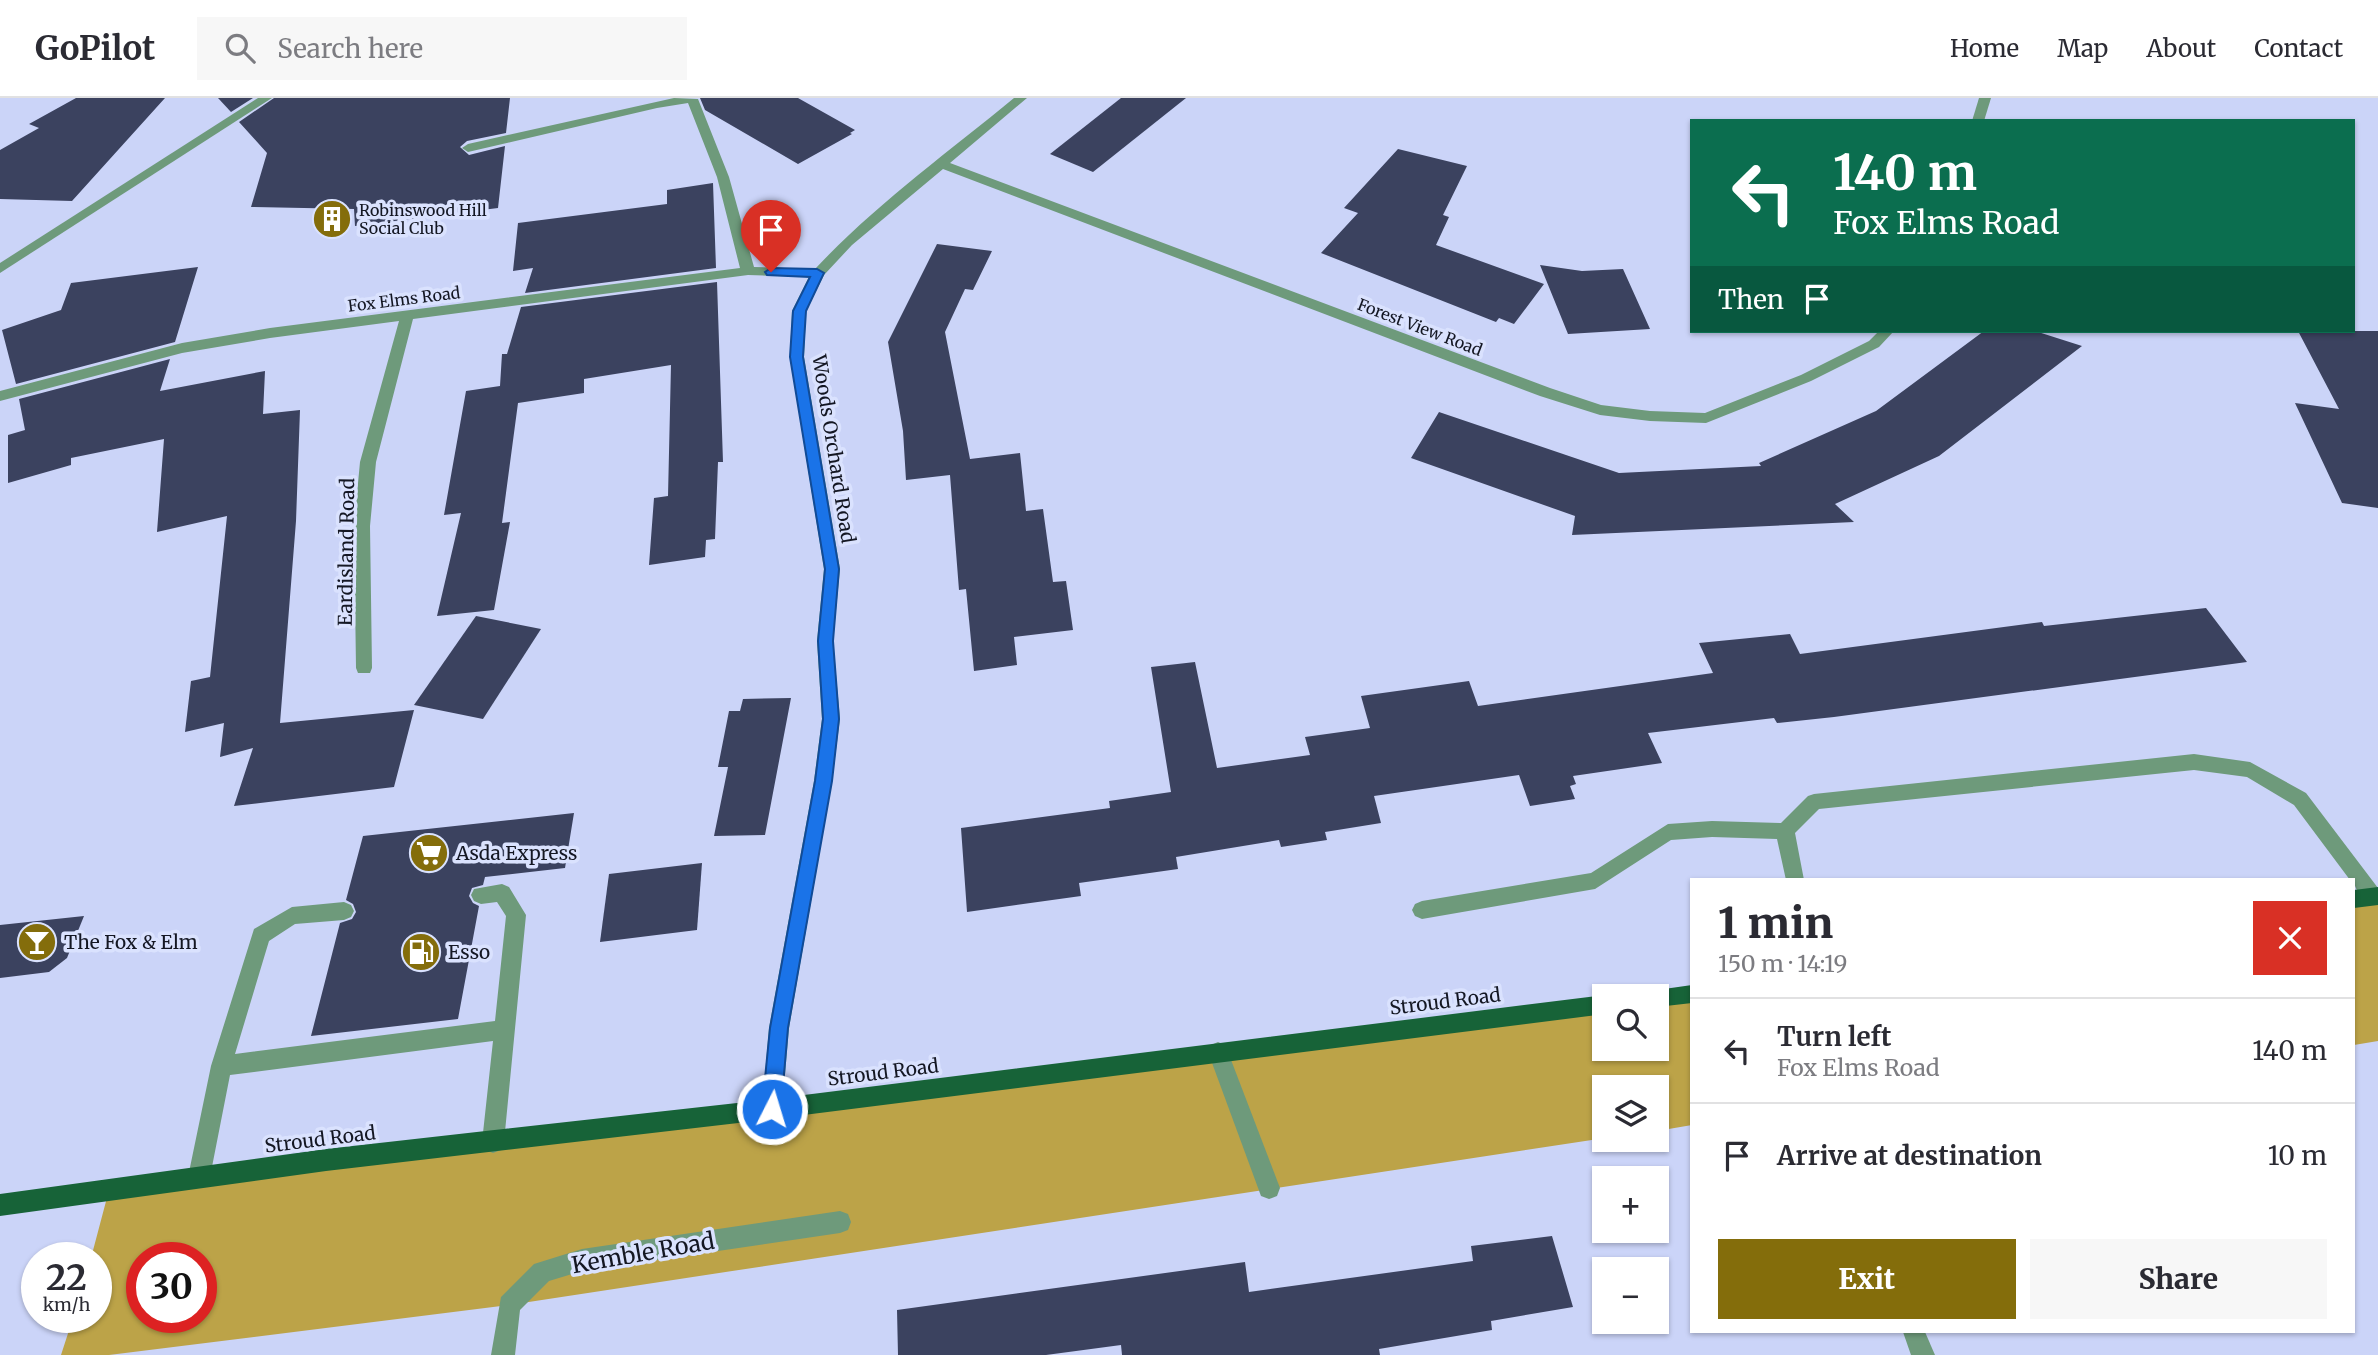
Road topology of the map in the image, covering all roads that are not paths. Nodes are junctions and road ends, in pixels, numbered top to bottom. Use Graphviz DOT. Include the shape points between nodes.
graph roads {
  1 [pos="266,98"];
  2 [pos="1021,98"];
  3 [pos="1986,98"];
  4 [pos="1979,119"];
  5 [pos="468,148"];
  6 [pos="940,163"];
  7 [pos="0,269"];
  8 [pos="748,271"];
  9 [pos="817,273"];
  10 [pos="407,316"];
  11 [pos="1885,333"];
  12 [pos="0,396"];
  13 [pos="364,668"];
  14 [pos="1785,831"];
  15 [pos="1795,878"];
  16 [pos="2355,878"];
  17 [pos="2355,878"];
  18 [pos="481,895"];
  19 [pos="2368,897"];
  20 [pos="1422,910"];
  21 [pos="344,911"];
  22 [pos="1690,994"];
  23 [pos="1669,997"];
  24 [pos="1592,1006"];
  25 [pos="503,1030"];
  26 [pos="1218,1052"];
  27 [pos="221,1066"];
  28 [pos="772,1109"];
  29 [pos="493,1142"];
  30 [pos="199,1177"];
  31 [pos="1269,1188"];
  32 [pos="0,1205"];
  33 [pos="840,1222"];
  34 [pos="1914,1333"];
  35 [pos="503,1355"];
  36 [pos="1923,1355"];
  1 -- 7 [label="street"];
  2 -- 6 [label="street, Woods Orchard Road"];
  3 -- 4 [label="street"];
  5 -- 8 [label="street" via="692,99 723,177"];
  6 -- 9 [label="street, Woods Orchard Road"];
  6 -- 11 [label="street, Forest View Road" via="1600,410 1706,418 1806,378 1874,344"];
  8 -- 9 [label="street, Fox Elms Road"];
  8 -- 10 [label="street, Fox Elms Road"];
  9 -- 28 [label="street, Woods Orchard Road" via="799,311 797,357 832,569 825,641 831,719 779,1028"];
  10 -- 12 [label="street, Fox Elms Road" via="182,348"];
  10 -- 13 [label="street, Eardisland Road" via="368,462 362,526"];
  14 -- 15 [label="street"];
  14 -- 16 [label="street" via="1814,803 2194,762 2250,770 2300,799"];
  14 -- 20 [label="street" via="1668,832 1595,881"];
  17 -- 19 [label="street"];
  18 -- 25 [label="street" via="502,893 516,915"];
  21 -- 27 [label="street" via="292,916 261,935"];
  22 -- 23 [label="main road"];
  24 -- 26 [label="main road, Stroud Road"];
  25 -- 27 [label="street"];
  25 -- 29 [label="street"];
  26 -- 28 [label="main road, Stroud Road"];
  26 -- 31 [label="street"];
  27 -- 30 [label="street"];
  28 -- 29 [label="main road, Stroud Road"];
  29 -- 30 [label="main road, Stroud Road"];
  30 -- 32 [label="main road, Stroud Road"];
  33 -- 35 [label="street, Kemble Road" via="582,1260 542,1272 509,1304"];
  34 -- 36 [label="street"];
}
